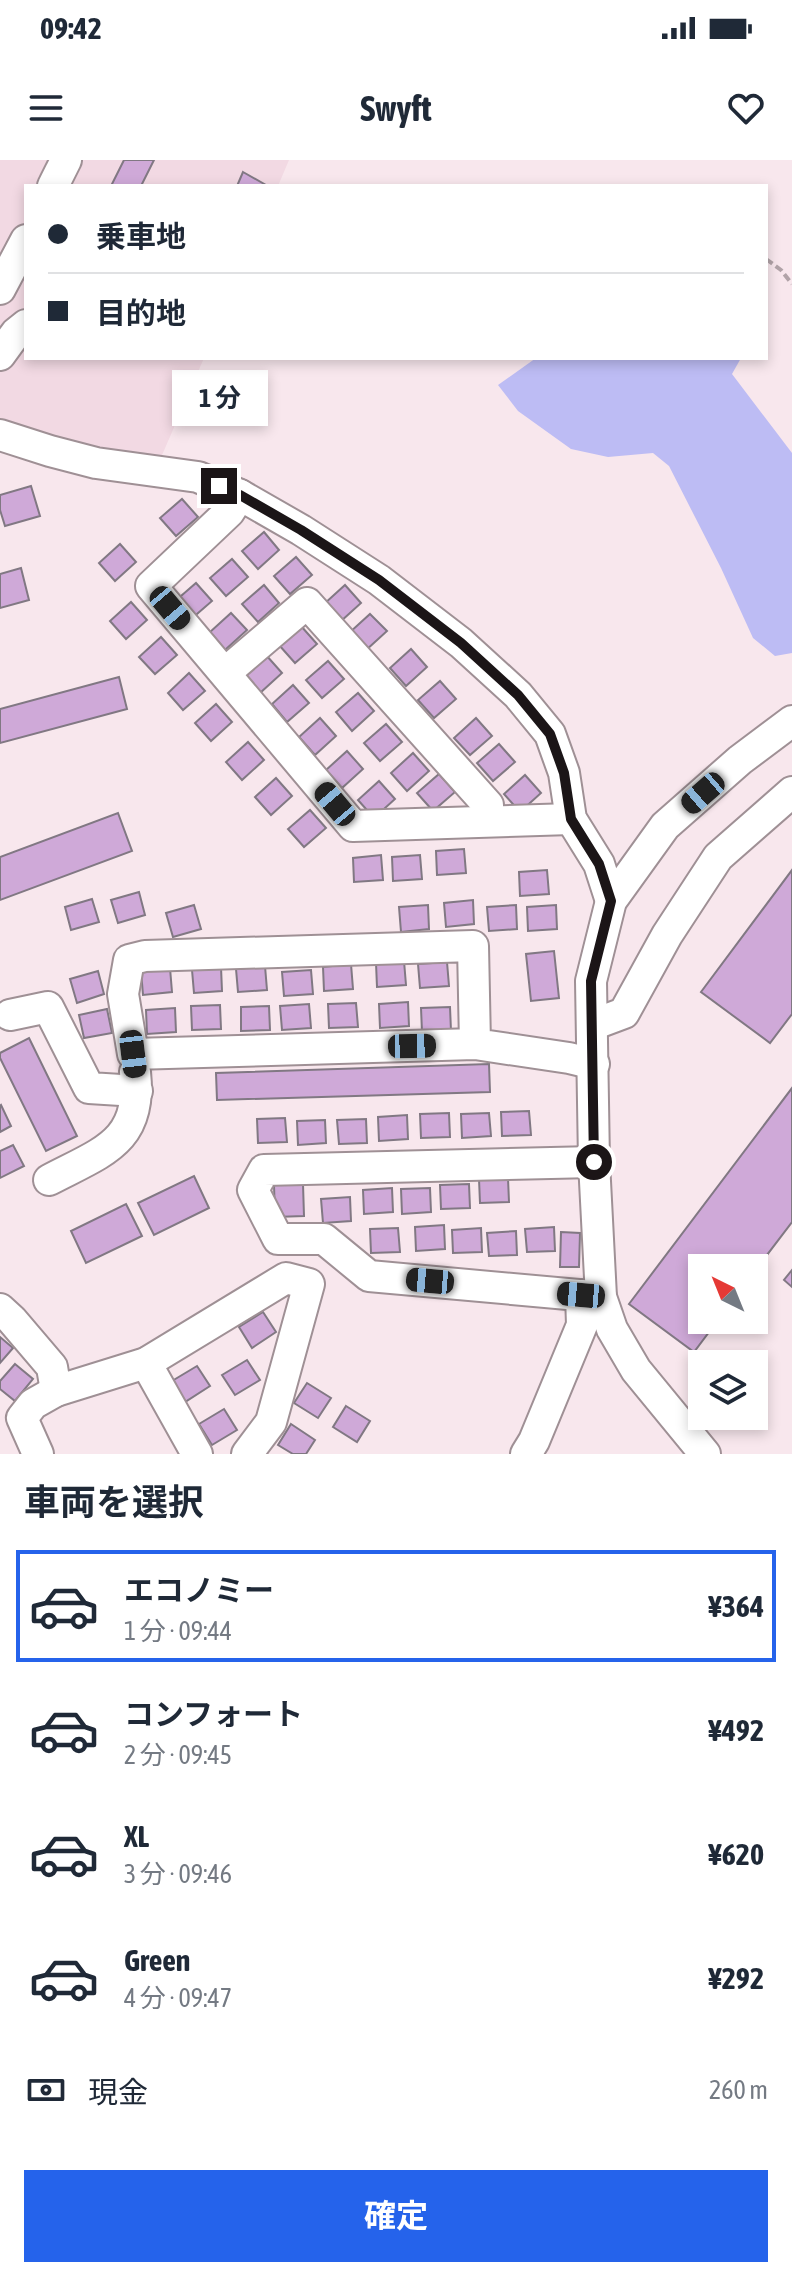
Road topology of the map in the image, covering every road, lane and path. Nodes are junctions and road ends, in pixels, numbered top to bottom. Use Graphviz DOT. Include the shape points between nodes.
graph roads {
  1 [pos="66,160"];
  2 [pos="54,184"];
  3 [pos="24,244"];
  4 [pos="768,260"];
  5 [pos="792,284"];
  6 [pos="2,287"];
  7 [pos="24,305"];
  8 [pos="24,327"];
  9 [pos="0,355"];
  10 [pos="0,435"];
  11 [pos="240,495"];
  12 [pos="225,673"];
  13 [pos="792,721"];
  14 [pos="792,792"];
  15 [pos="571,819"];
  16 [pos="488,821"];
  17 [pos="611,901"];
  18 [pos="10,1015"];
  19 [pos="592,1025"];
  20 [pos="475,1044"];
  21 [pos="133,1054"];
  22 [pos="594,1064"];
  23 [pos="137,1091"];
  24 [pos="594,1162"];
  25 [pos="49,1180"];
  26 [pos="593,1308"];
  27 [pos="0,1309"];
  28 [pos="146,1363"];
  29 [pos="56,1391"];
  30 [pos="38,1454"];
  31 [pos="197,1454"];
  32 [pos="247,1454"];
  33 [pos="526,1454"];
  34 [pos="705,1454"];
  1 -- 2 [label="street"];
  3 -- 6 [label="street"];
  4 -- 5 [label="path"];
  6 -- 7 [label="street"];
  8 -- 9 [label="street"];
  10 -- 11 [label="street" via="96,463 198,477"];
  11 -- 12 [label="street" via="229,512 151,586"];
  11 -- 15 [label="street" via="379,580 518,695 550,734 564,773"];
  12 -- 16 [label="street" via="353,826"];
  12 -- 16 [label="street" via="307,603 488,805"];
  13 -- 17 [label="street" via="665,826"];
  14 -- 19 [label="street" via="718,857 624,1013"];
  15 -- 16 [label="street"];
  15 -- 17 [label="street" via="599,864"];
  17 -- 19 [label="street" via="591,981"];
  18 -- 23 [label="street" via="48,1007 89,1088"];
  19 -- 22 [label="street"];
  20 -- 21 [label="street"];
  20 -- 21 [label="street" via="473,946 129,960 123,994"];
  20 -- 22 [label="street"];
  21 -- 23 [label="street"];
  22 -- 24 [label="street"];
  23 -- 25 [label="street" via="132,1121 110,1147"];
  24 -- 26 [label="street"];
  24 -- 26 [label="street" via="264,1170 253,1190 278,1239 324,1239 369,1276"];
  26 -- 33 [label="street"];
  26 -- 34 [label="street"];
  27 -- 29 [label="street" via="52,1367"];
  28 -- 29 [label="street"];
  28 -- 31 [label="street"];
  28 -- 32 [label="street" via="286,1278 309,1284 271,1422"];
  29 -- 30 [label="street" via="33,1404 22,1418"];
}
